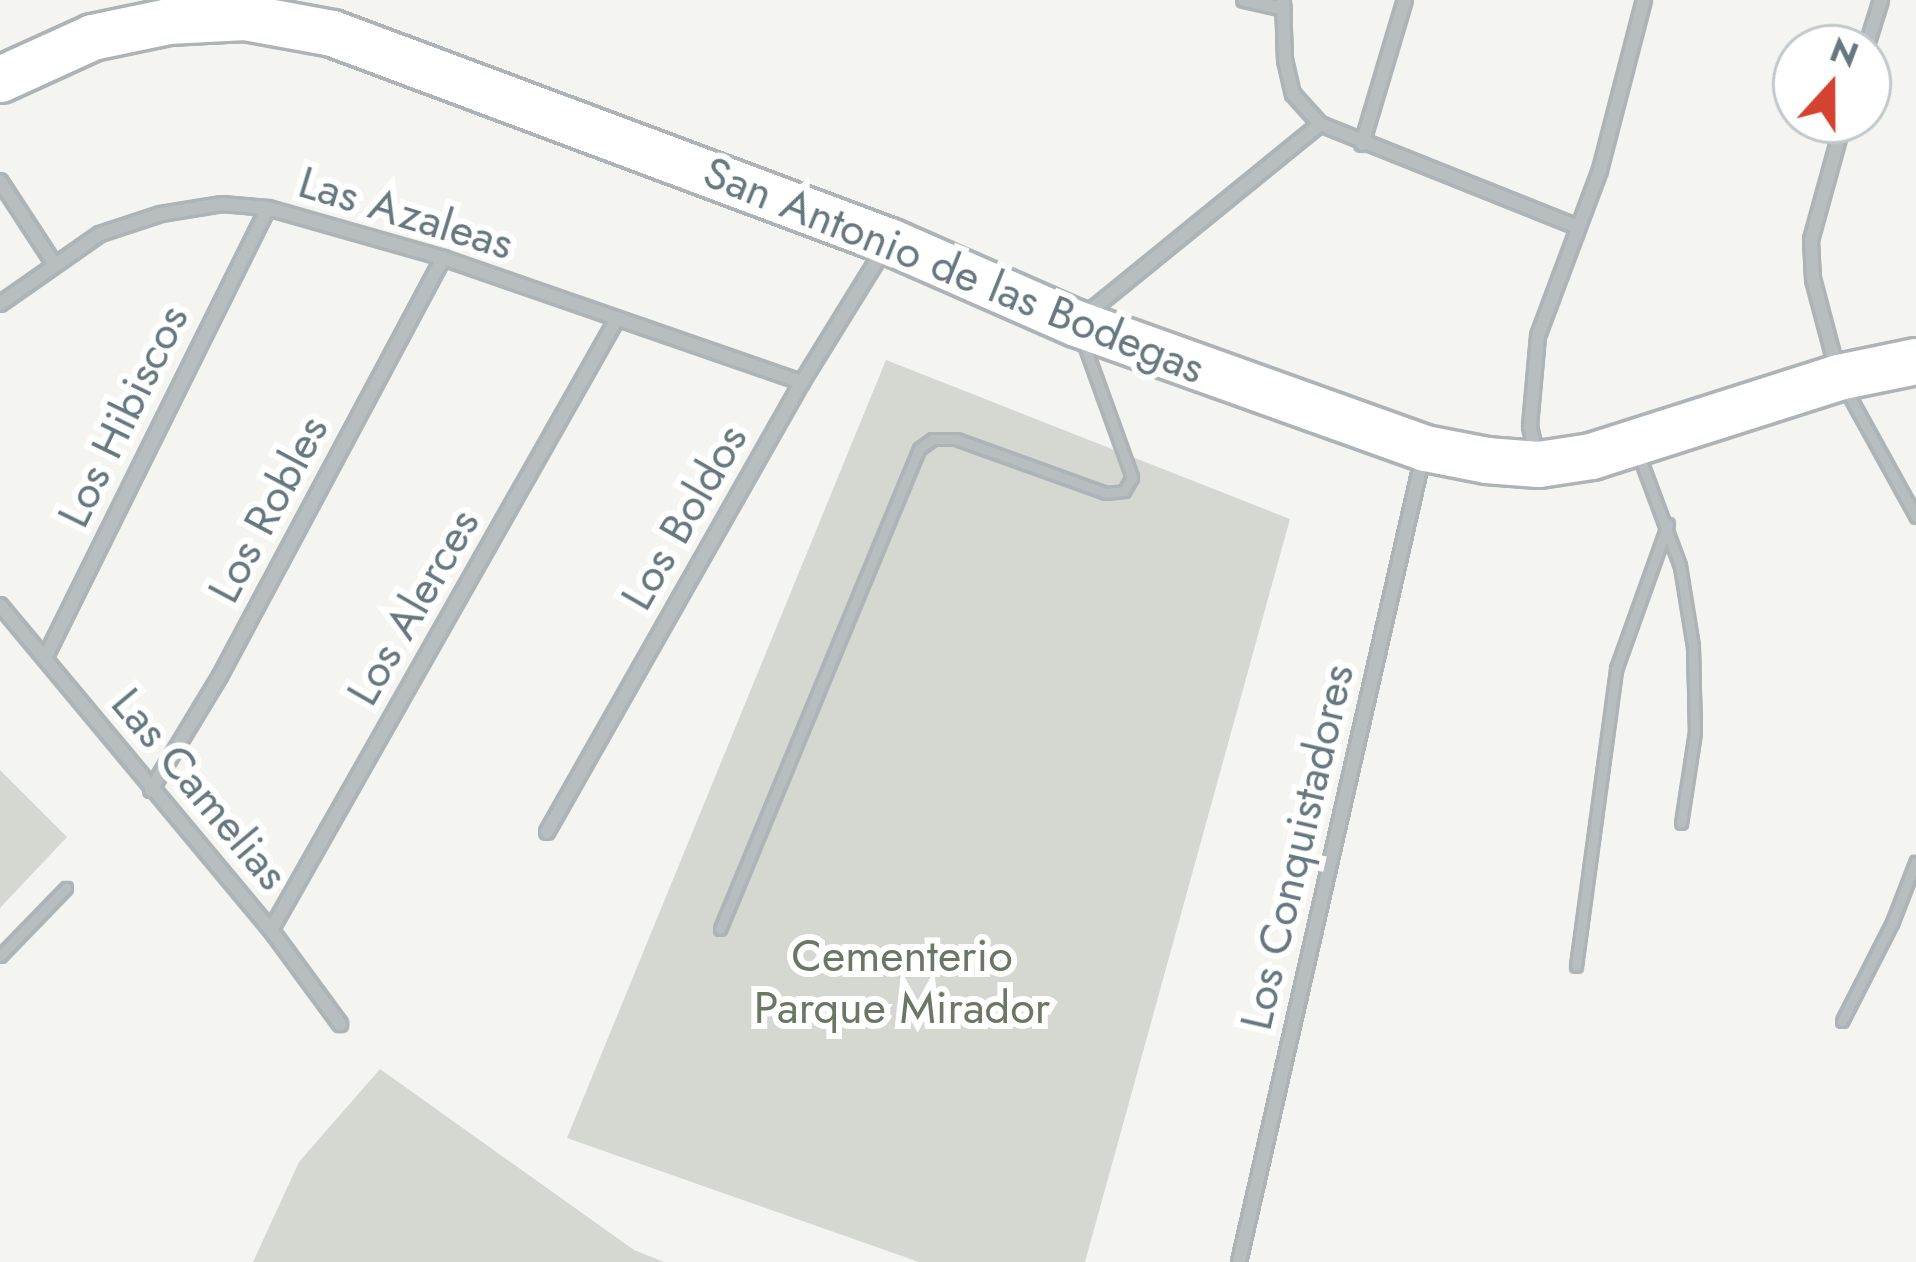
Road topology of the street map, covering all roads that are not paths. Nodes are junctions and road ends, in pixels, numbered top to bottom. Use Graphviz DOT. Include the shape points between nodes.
graph roads {
  1 [pos="1244,0"];
  2 [pos="1405,0"];
  3 [pos="1644,0"];
  4 [pos="1283,5"];
  5 [pos="242,9"];
  6 [pos="0,79"];
  7 [pos="1320,124"];
  8 [pos="1363,144"];
  9 [pos="1837,144"];
  10 [pos="0,181"];
  11 [pos="268,208"];
  12 [pos="1577,227"];
  13 [pos="889,241"];
  14 [pos="443,258"];
  15 [pos="53,262"];
  16 [pos="0,304"];
  17 [pos="617,319"];
  18 [pos="1076,323"];
  19 [pos="1916,361"];
  20 [pos="1838,377"];
  21 [pos="802,382"];
  22 [pos="1633,442"];
  23 [pos="1425,448"];
  24 [pos="1538,464"];
  25 [pos="1916,517"];
  26 [pos="1668,524"];
  27 [pos="0,605"];
  28 [pos="45,658"];
  29 [pos="152,790"];
  30 [pos="1681,823"];
  31 [pos="547,832"];
  32 [pos="1916,861"];
  33 [pos="65,888"];
  34 [pos="720,929"];
  35 [pos="272,930"];
  36 [pos="0,956"];
  37 [pos="1576,967"];
  38 [pos="1842,1021"];
  39 [pos="340,1024"];
  40 [pos="1239,1262"];
  1 -- 4 [label="street"];
  2 -- 8 [label="street"];
  3 -- 12 [label="street"];
  4 -- 7 [label="street" via="1293,94"];
  5 -- 6 [label="street, San Antonio de las Bodegas" via="131,19"];
  5 -- 13 [label="street, San Antonio de las Bodegas" via="368,43"];
  7 -- 8 [label="street"];
  7 -- 18 [label="street"];
  8 -- 12 [label="street"];
  9 -- 20 [label="street" via="1811,240"];
  10 -- 15 [label="street"];
  11 -- 14 [label="street, Las Azaleas"];
  11 -- 15 [label="street, Las Azaleas" via="222,204 161,214 100,234"];
  11 -- 28 [label="street, Los Hibiscos"];
  12 -- 24 [label="street" via="1531,376"];
  13 -- 18 [label="street, San Antonio de las Bodegas"];
  13 -- 21 [label="street, Los Boldos"];
  14 -- 17 [label="street, Las Azaleas"];
  14 -- 29 [label="street, Los Robles"];
  15 -- 16 [label="street, Las Azaleas"];
  17 -- 21 [label="street, Las Azaleas"];
  17 -- 35 [label="street, Los Alerces"];
  18 -- 23 [label="street, San Antonio de las Bodegas"];
  18 -- 34 [label="lane" via="1132,477 1124,491 1106,493 956,439 933,439 919,449"];
  19 -- 20 [label="street, San Antonio de las Bodegas"];
  20 -- 22 [label="street, San Antonio de las Bodegas"];
  20 -- 25 [label="lane"];
  21 -- 31 [label="street, Los Boldos"];
  22 -- 24 [label="street, San Antonio de las Bodegas"];
  22 -- 26 [label="lane"];
  23 -- 24 [label="street, San Antonio de las Bodegas"];
  23 -- 40 [label="street, Los Conquistadores"];
  26 -- 30 [label="lane" via="1696,687"];
  26 -- 37 [label="lane" via="1616,669"];
  27 -- 28 [label="street, Las Camelias"];
  28 -- 29 [label="street, Las Camelias"];
  29 -- 35 [label="street, Las Camelias"];
  32 -- 38 [label="lane"];
  33 -- 36 [label="lane"];
  35 -- 39 [label="street, Las Camelias"];
}
